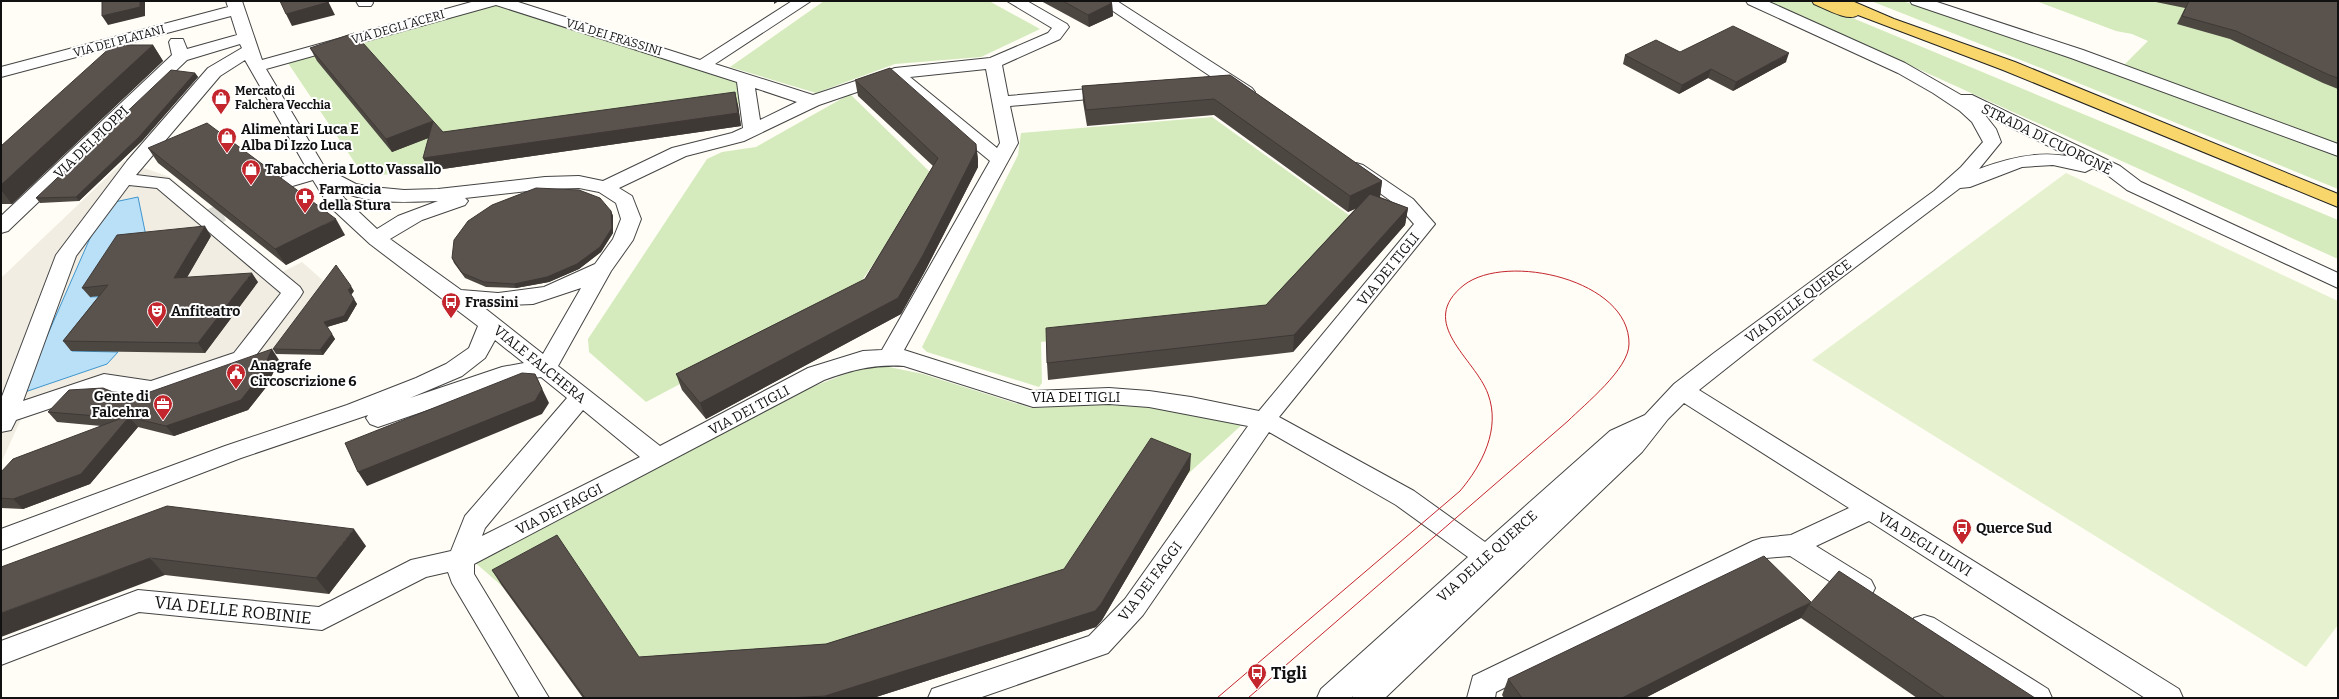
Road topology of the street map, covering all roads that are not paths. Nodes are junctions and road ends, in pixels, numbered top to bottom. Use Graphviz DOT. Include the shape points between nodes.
graph roads {
  1 [pos="493,1"];
  2 [pos="499,1"];
  3 [pos="803,1"];
  4 [pos="1015,1"];
  5 [pos="1106,1"];
  6 [pos="1754,1"];
  7 [pos="1820,1"];
  8 [pos="1839,1"];
  9 [pos="1918,1"];
  10 [pos="528,5"];
  11 [pos="235,6"];
  12 [pos="1888,22"];
  13 [pos="173,27"];
  14 [pos="250,52"];
  15 [pos="181,56"];
  16 [pos="993,63"];
  17 [pos="704,65"];
  18 [pos="1899,67"];
  19 [pos="1,72"];
  20 [pos="895,73"];
  21 [pos="745,79"];
  22 [pos="1229,81"];
  23 [pos="1206,83"];
  24 [pos="1129,90"];
  25 [pos="813,101"];
  26 [pos="1001,102"];
  27 [pos="1262,103"];
  28 [pos="752,130"];
  29 [pos="2338,150"];
  30 [pos="1342,159"];
  31 [pos="1000,160"];
  32 [pos="318,172"];
  33 [pos="124,179"];
  34 [pos="289,181"];
  35 [pos="2134,186"];
  36 [pos="605,187"];
  37 [pos="1952,187"];
  38 [pos="497,188"];
  39 [pos="2338,201"];
  40 [pos="1,227"];
  41 [pos="377,240"];
  42 [pos="602,269"];
  43 [pos="2338,282"];
  44 [pos="456,297"];
  45 [pos="490,324"];
  46 [pos="889,357"];
  47 [pos="546,368"];
  48 [pos="1682,390"];
  49 [pos="581,397"];
  50 [pos="1267,421"];
  51 [pos="4,422"];
  52 [pos="310,427"];
  53 [pos="658,458"];
  54 [pos="1870,508"];
  55 [pos="1,540"];
  56 [pos="1794,545"];
  57 [pos="461,559"];
  58 [pos="1495,563"];
  59 [pos="1,653"];
  60 [pos="536,698"];
  61 [pos="942,698"];
  62 [pos="1331,698"];
  63 [pos="1366,698"];
  64 [pos="1480,698"];
  65 [pos="2038,698"];
  66 [pos="2169,698"];
  1 -- 14 [label="street, VIA DEGLI ACERI"];
  2 -- 10 [label="street, VIA DEI FRASSINI"];
  3 -- 17 [label="street"];
  4 -- 16 [label="street" via="1061,27 1054,36"];
  5 -- 22 [label="street"];
  6 -- 18 [label="street, STRADA DI CUORGNÈ"];
  7 -- 12 [label="main road"];
  8 -- 12 [label="main road"];
  9 -- 29 [label="street" via="2070,52"];
  10 -- 17 [label="street, VIA DEI FRASSINI"];
  11 -- 13 [label="street, VIA DEI PLATANI"];
  11 -- 14 [label="street, VIALE FALCHERA"];
  12 -- 39 [label="main road" via="2009,66"];
  13 -- 15 [label="street"];
  13 -- 19 [label="street, VIA DEI PLATANI"];
  14 -- 15 [label="street, VIA DEGLI ACERI"];
  14 -- 32 [label="street, VIALE FALCHERA"];
  14 -- 33 [label="street" via="214,72"];
  15 -- 40 [label="street, VIA DEI PIOPPI"];
  16 -- 20 [label="street"];
  16 -- 26 [label="street"];
  17 -- 21 [label="street, VIA DEI FRASSINI"];
  18 -- 35 [label="street, STRADA DI CUORGNÈ" via="2113,170"];
  18 -- 37 [label="street, VIA DELLE QUERCE" via="1975,114 1990,132 1992,142 1976,164"];
  20 -- 25 [label="street"];
  20 -- 31 [label="street"];
  21 -- 25 [label="street, VIA DEI FRASSINI"];
  21 -- 28 [label="street"];
  22 -- 23 [label="street"];
  22 -- 27 [label="street"];
  24 -- 26 [label="street"];
  25 -- 28 [label="street"];
  26 -- 31 [label="street" via="1008,143"];
  28 -- 36 [label="street" via="738,137 679,152"];
  30 -- 50 [label="street, VIA DEI TIGLI" via="1406,203 1425,224 1272,410"];
  31 -- 46 [label="street"];
  32 -- 34 [label="street"];
  32 -- 38 [label="street" via="351,189 404,196"];
  32 -- 41 [label="street, VIALE FALCHERA" via="336,202"];
  33 -- 51 [label="street" via="66,255"];
  33 -- 51 [label="street" via="162,184 293,292 242,358 152,389 104,382"];
  35 -- 37 [label="street, VIA DELLE QUERCE" via="2076,163 2048,158 1998,167"];
  35 -- 43 [label="street, STRADA DI CUORGNÈ"];
  36 -- 38 [label="street" via="579,182"];
  36 -- 42 [label="street" via="625,200 632,219 623,240"];
  37 -- 48 [label="street, VIA DELLE QUERCE" via="1847,262"];
  38 -- 41 [label="street" via="410,217"];
  41 -- 44 [label="street, VIALE FALCHERA"];
  42 -- 44 [label="street" via="553,292 514,301 490,302"];
  42 -- 47 [label="street"];
  44 -- 45 [label="street, VIALE FALCHERA"];
  45 -- 47 [label="street, VIALE FALCHERA"];
  45 -- 52 [label="street" via="477,353 454,370 394,397"];
  46 -- 50 [label="street, VIA DEI TIGLI" via="905,358 1033,399 1109,396 1149,399 1191,404"];
  46 -- 53 [label="street, VIA DEI TIGLI" via="855,361 816,374"];
  47 -- 49 [label="street, VIALE FALCHERA"];
  47 -- 52 [label="street" via="505,374 364,423 342,427"];
  48 -- 54 [label="street, VIA DEGLI ULIVI"];
  48 -- 58 [label="street, VIA DELLE QUERCE" via="1650,422 1634,446"];
  49 -- 53 [label="street, VIALE FALCHERA"];
  49 -- 57 [label="street" via="474,523"];
  50 -- 58 [label="street, VIA DEI TIGLI" via="1320,448 1406,498"];
  50 -- 61 [label="street, VIA DEI FAGGI" via="1261,425 1134,607 1098,645"];
  52 -- 55 [label="street" via="233,452"];
  53 -- 57 [label="street, VIA DEI FAGGI"];
  54 -- 56 [label="street"];
  54 -- 66 [label="street, VIA DEGLI ULIVI"];
  56 -- 64 [label="street" via="1762,548 1483,685"];
  56 -- 65 [label="street"];
  57 -- 59 [label="street, VIA DELLE ROBINIE" via="420,568 322,619 138,601"];
  57 -- 60 [label="street" via="461,575"];
  58 -- 62 [label="street, VIA DELLE QUERCE"];
  58 -- 63 [label="street, VIA DELLE QUERCE"];
}
